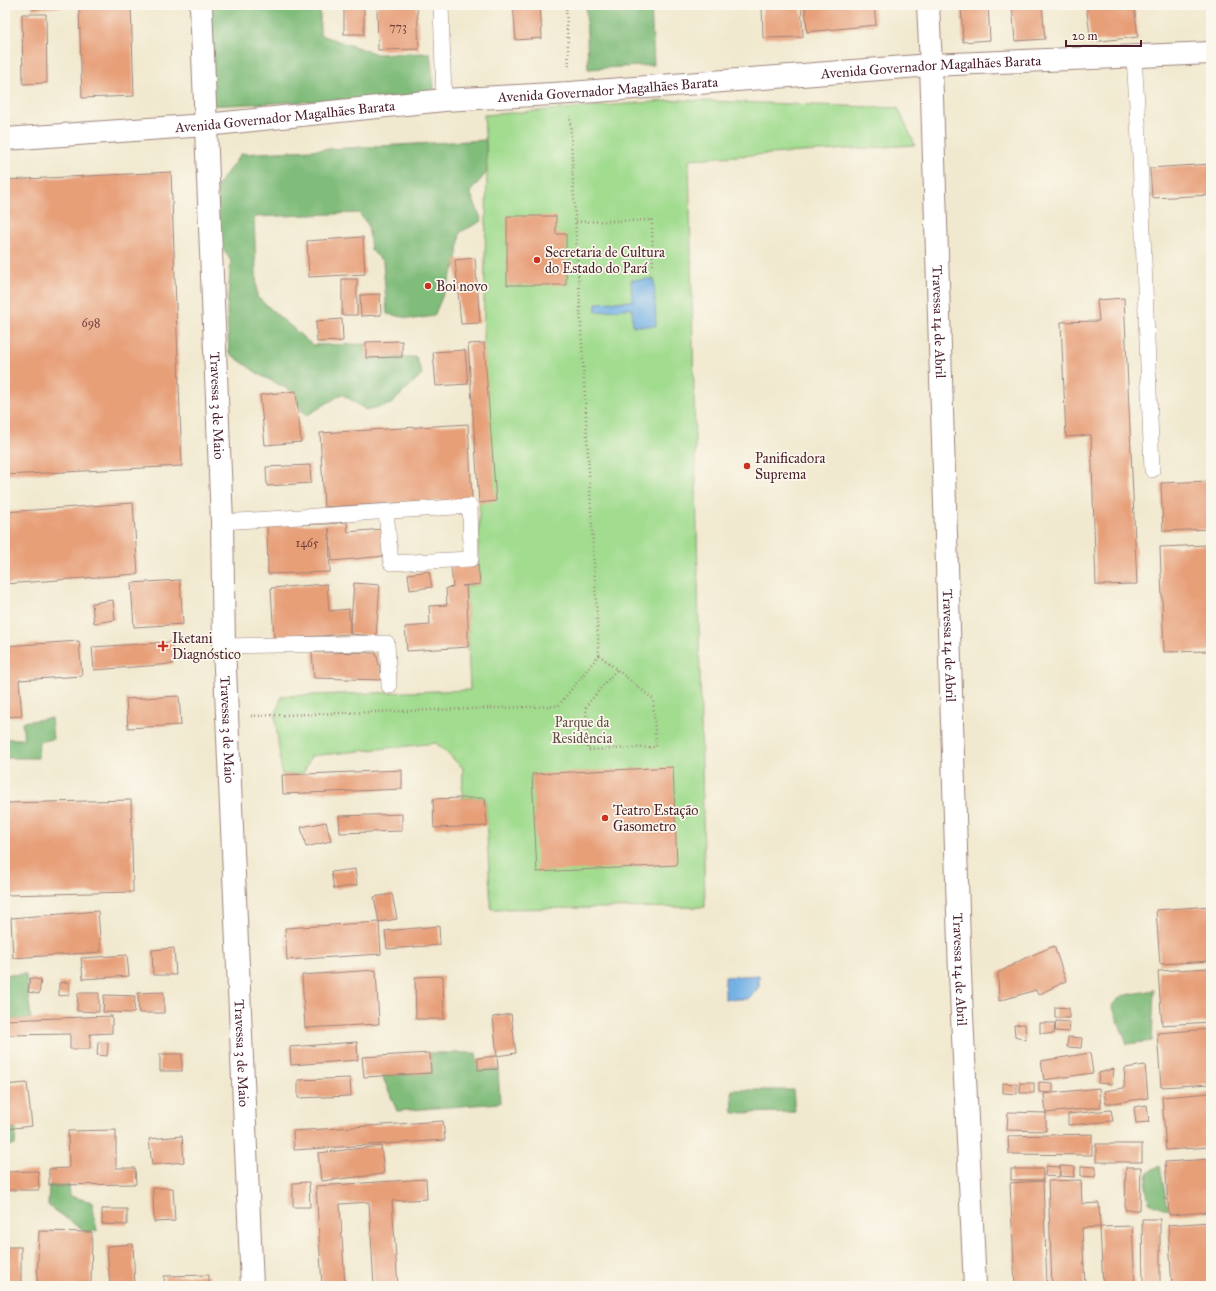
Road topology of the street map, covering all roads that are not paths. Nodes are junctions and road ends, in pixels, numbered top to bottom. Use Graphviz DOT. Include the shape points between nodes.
graph roads {
  1 [pos="201,5"];
  2 [pos="441,5"];
  3 [pos="928,5"];
  4 [pos="1211,53"];
  5 [pos="1134,56"];
  6 [pos="931,65"];
  7 [pos="444,100"];
  8 [pos="206,125"];
  9 [pos="5,139"];
  10 [pos="1152,470"];
  11 [pos="386,512"];
  12 [pos="222,522"];
  13 [pos="224,646"];
  14 [pos="389,686"];
  15 [pos="252,1286"];
  16 [pos="975,1286"];
  1 -- 8 [label="street, Travessa 3 de Maio"];
  2 -- 7 [label="lane"];
  3 -- 6 [label="street, Travessa 14 de Abril"];
  4 -- 5 [label="street, Avenida Governador Magalhães Barata"];
  5 -- 6 [label="street, Avenida Governador Magalhães Barata"];
  5 -- 10 [label="lane"];
  6 -- 7 [label="street, Avenida Governador Magalhães Barata" via="570,93"];
  6 -- 16 [label="street, Travessa 14 de Abril" via="960,974"];
  7 -- 8 [label="street, Avenida Governador Magalhães Barata"];
  8 -- 9 [label="street, Avenida Governador Magalhães Barata"];
  8 -- 12 [label="street, Travessa 3 de Maio"];
  11 -- 11 [label="lane" via="470,506 471,559 391,563"];
  11 -- 12 [label="lane"];
  12 -- 13 [label="street, Travessa 3 de Maio"];
  13 -- 14 [label="lane" via="387,643"];
  13 -- 15 [label="street, Travessa 3 de Maio"];
}
